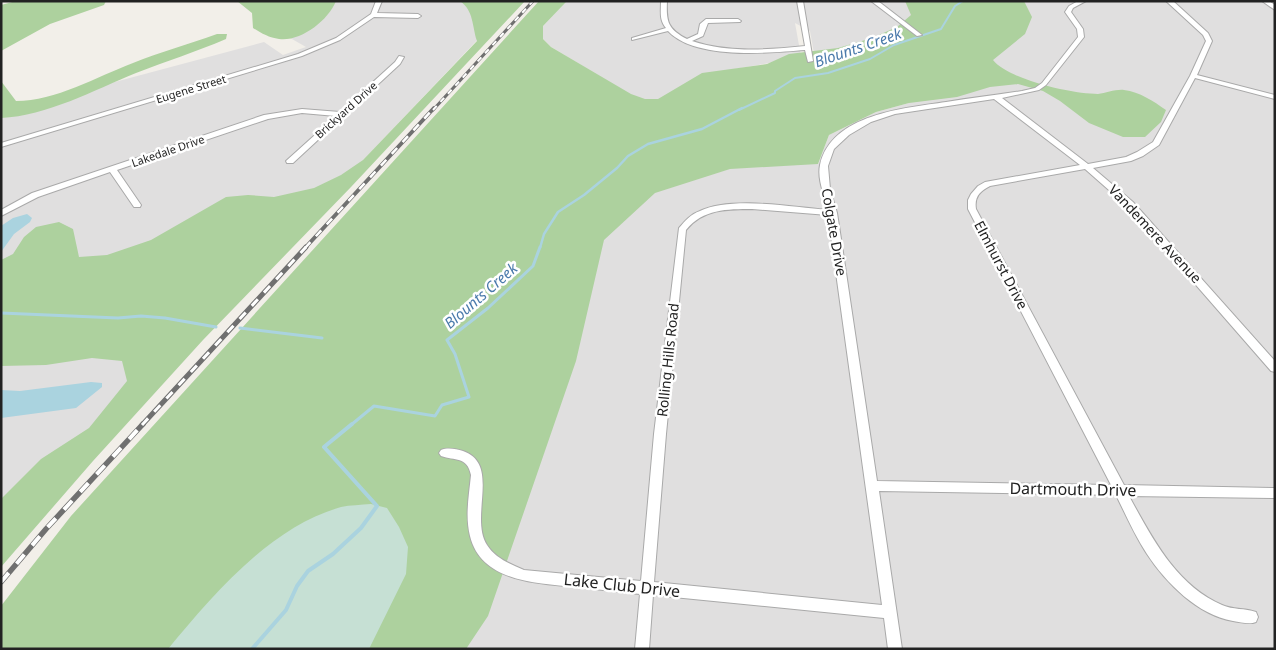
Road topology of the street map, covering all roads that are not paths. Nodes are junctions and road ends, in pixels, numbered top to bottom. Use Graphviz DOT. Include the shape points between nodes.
graph roads {
  1 [pos="378,1"];
  2 [pos="664,1"];
  3 [pos="800,1"];
  4 [pos="874,1"];
  5 [pos="1083,1"];
  6 [pos="1169,1"];
  7 [pos="1265,1"];
  8 [pos="1275,8"];
  9 [pos="373,15"];
  10 [pos="418,16"];
  11 [pos="738,21"];
  12 [pos="670,29"];
  13 [pos="919,35"];
  14 [pos="634,39"];
  15 [pos="688,41"];
  16 [pos="808,48"];
  17 [pos="401,57"];
  18 [pos="810,61"];
  19 [pos="1193,76"];
  20 [pos="1275,96"];
  21 [pos="996,97"];
  22 [pos="341,114"];
  23 [pos="1,145"];
  24 [pos="290,161"];
  25 [pos="1086,166"];
  26 [pos="112,169"];
  27 [pos="137,205"];
  28 [pos="833,213"];
  29 [pos="1,214"];
  30 [pos="1275,368"];
  31 [pos="445,453"];
  32 [pos="872,486"];
  33 [pos="1119,490"];
  34 [pos="1275,493"];
  35 [pos="648,589"];
  36 [pos="890,612"];
  37 [pos="1250,617"];
  38 [pos="642,649"];
  39 [pos="895,649"];
  1 -- 9 [label="street"];
  2 -- 12 [label="street" via="663,18"];
  3 -- 16 [label="street"];
  4 -- 13 [label="street"];
  5 -- 21 [label="street, Colgate Drive" via="1068,12 1080,29 1081,37 1044,84 1030,91"];
  6 -- 19 [label="street, Elmhurst Drive" via="1210,41"];
  7 -- 8 [label="street"];
  9 -- 10 [label="street"];
  9 -- 23 [label="street, Eugene Street" via="338,39 307,52"];
  11 -- 15 [label="street" via="706,22 701,35"];
  12 -- 14 [label="street"];
  12 -- 15 [label="street"];
  15 -- 16 [label="street" via="743,52"];
  16 -- 18 [label="street"];
  17 -- 22 [label="street, Brickyard Drive"];
  19 -- 20 [label="street"];
  19 -- 25 [label="street, Elmhurst Drive" via="1160,137 1150,149 1128,159"];
  21 -- 25 [label="street, Vandemere Avenue"];
  21 -- 28 [label="street, Colgate Drive" via="894,112 868,120 846,133 831,148 824,166"];
  22 -- 24 [label="street, Brickyard Drive"];
  22 -- 26 [label="street, Lakedale Drive" via="302,112 267,117"];
  25 -- 30 [label="street, Vandemere Avenue" via="1130,204"];
  25 -- 33 [label="street, Elmhurst Drive" via="988,184 975,192 970,203"];
  26 -- 27 [label="street"];
  26 -- 29 [label="street, Lakedale Drive" via="34,195"];
  28 -- 32 [label="street, Colgate Drive"];
  28 -- 35 [label="street, Rolling Hills Road" via="720,208 697,216 682,230 660,434"];
  31 -- 35 [label="street, Lake Club Drive" via="464,456 476,468 474,531 485,554 496,564 524,576"];
  32 -- 33 [label="street, Dartmouth Drive"];
  32 -- 36 [label="street, Colgate Drive"];
  33 -- 34 [label="street, Dartmouth Drive"];
  33 -- 37 [label="street, Elmhurst Drive" via="1151,549 1179,581 1221,611"];
  35 -- 36 [label="street, Lake Club Drive"];
  35 -- 38 [label="street, Rolling Hills Road"];
  36 -- 39 [label="street, Colgate Drive"];
}
